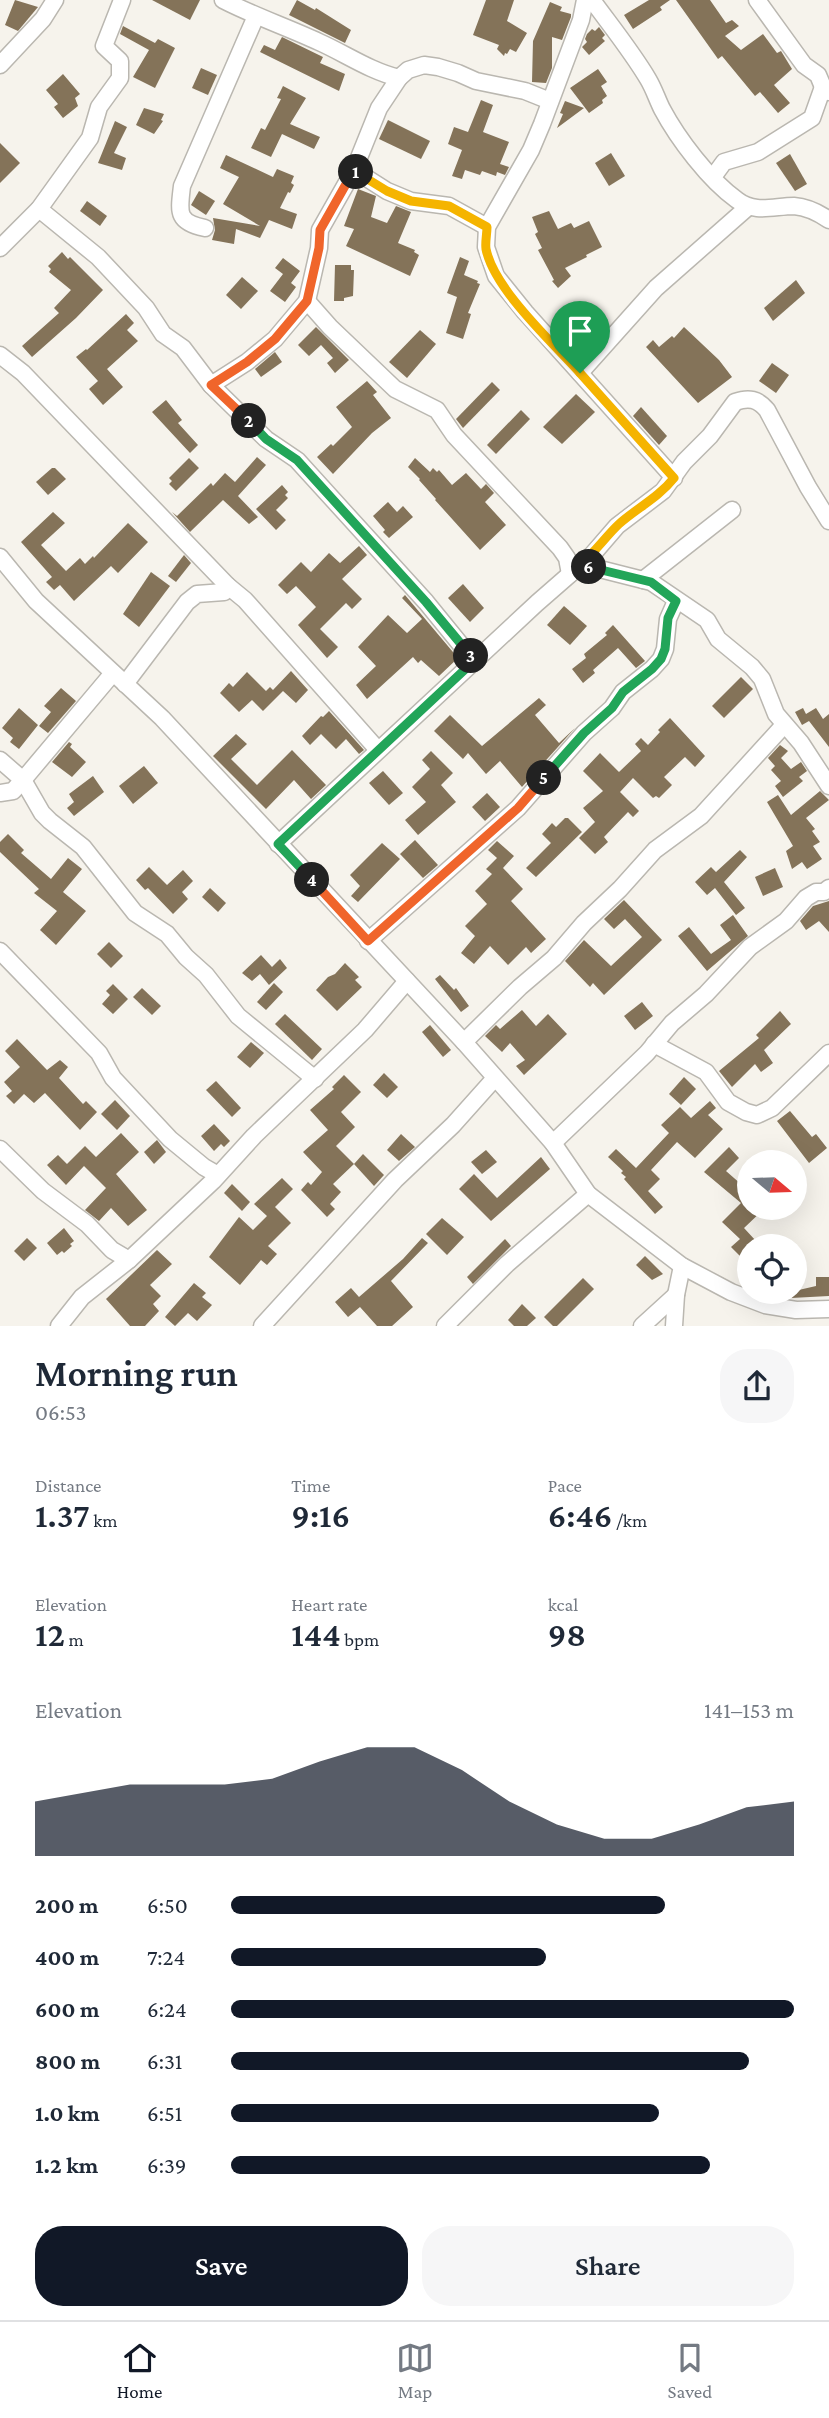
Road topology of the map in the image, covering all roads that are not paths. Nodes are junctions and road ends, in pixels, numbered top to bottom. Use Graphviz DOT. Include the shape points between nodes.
graph roads {
  1 [pos="55,0"];
  2 [pos="122,0"];
  3 [pos="223,0"];
  4 [pos="585,0"];
  5 [pos="592,0"];
  6 [pos="757,0"];
  7 [pos="256,16"];
  8 [pos="0,65"];
  9 [pos="399,78"];
  10 [pos="826,90"];
  11 [pos="550,101"];
  12 [pos="354,170"];
  13 [pos="713,177"];
  14 [pos="748,206"];
  15 [pos="39,209"];
  16 [pos="829,220"];
  17 [pos="487,227"];
  18 [pos="205,228"];
  19 [pos="0,248"];
  20 [pos="307,301"];
  21 [pos="0,355"];
  22 [pos="580,373"];
  23 [pos="211,385"];
  24 [pos="674,478"];
  25 [pos="732,510"];
  26 [pos="829,521"];
  27 [pos="0,557"];
  28 [pos="575,569"];
  29 [pos="643,580"];
  30 [pos="228,586"];
  31 [pos="676,601"];
  32 [pos="474,661"];
  33 [pos="119,678"];
  34 [pos="783,725"];
  35 [pos="378,750"];
  36 [pos="0,760"];
  37 [pos="23,780"];
  38 [pos="829,786"];
  39 [pos="0,793"];
  40 [pos="278,844"];
  41 [pos="829,888"];
  42 [pos="368,941"];
  43 [pos="0,951"];
  44 [pos="407,981"];
  45 [pos="464,1042"];
  46 [pos="654,1044"];
  47 [pos="829,1053"];
  48 [pos="495,1078"];
  49 [pos="314,1079"];
  50 [pos="553,1143"];
  51 [pos="0,1149"];
  52 [pos="218,1175"];
  53 [pos="588,1195"];
  54 [pos="129,1259"];
  55 [pos="682,1266"];
  56 [pos="676,1295"];
  57 [pos="829,1309"];
  58 [pos="795,1318"];
  59 [pos="62,1325"];
  60 [pos="262,1326"];
  61 [pos="445,1326"];
  62 [pos="642,1326"];
  63 [pos="674,1326"];
  1 -- 8 [label="street"];
  2 -- 15 [label="street" via="104,47 120,61 120,78 99,107 90,138"];
  3 -- 7 [label="street"];
  4 -- 11 [label="street"];
  5 -- 13 [label="street" via="649,80 688,149"];
  6 -- 10 [label="street"];
  7 -- 9 [label="street"];
  7 -- 18 [label="street" via="182,186 179,208 183,219"];
  9 -- 11 [label="street" via="408,69 439,67"];
  9 -- 12 [label="street" via="379,108"];
  10 -- 13 [label="street" via="812,118 758,152 724,162"];
  11 -- 17 [label="street" via="531,150"];
  12 -- 17 [label="street" via="387,191 411,201 449,206"];
  12 -- 20 [label="street" via="320,230"];
  13 -- 14 [label="street"];
  14 -- 16 [label="street" via="807,208"];
  14 -- 22 [label="street" via="656,288"];
  15 -- 19 [label="street"];
  15 -- 23 [label="street" via="98,257"];
  17 -- 22 [label="street" via="486,247 496,276"];
  20 -- 23 [label="street" via="275,339"];
  20 -- 28 [label="street" via="395,389 437,410 454,435"];
  21 -- 30 [label="street" via="23,373"];
  22 -- 24 [label="street"];
  23 -- 32 [label="street" via="266,439 297,460"];
  24 -- 26 [label="street" via="728,409 735,402 752,399 767,410"];
  24 -- 28 [label="street"];
  25 -- 29 [label="street"];
  27 -- 33 [label="street" via="36,601"];
  28 -- 29 [label="street"];
  28 -- 32 [label="street"];
  29 -- 31 [label="street"];
  30 -- 33 [label="street" via="224,592 197,594 187,602"];
  30 -- 35 [label="street"];
  31 -- 34 [label="street" via="707,620 718,639 752,667"];
  31 -- 42 [label="street" via="668,618 665,649 652,669 623,692 518,808"];
  32 -- 35 [label="street"];
  33 -- 37 [label="street"];
  33 -- 40 [label="street"];
  34 -- 38 [label="street" via="801,743"];
  34 -- 45 [label="street" via="701,816 655,850 554,958"];
  35 -- 40 [label="street"];
  36 -- 37 [label="street"];
  37 -- 39 [label="street" via="13,791"];
  37 -- 49 [label="street" via="42,813 83,847 135,913 167,934 238,1016"];
  40 -- 42 [label="street"];
  41 -- 46 [label="street" via="806,898 786,921 750,947"];
  42 -- 44 [label="street"];
  43 -- 52 [label="street" via="99,1053 113,1078 170,1139"];
  44 -- 45 [label="street"];
  44 -- 49 [label="street"];
  45 -- 48 [label="street"];
  46 -- 47 [label="street" via="706,1072 728,1102 757,1115 772,1108"];
  46 -- 50 [label="street"];
  48 -- 50 [label="street"];
  48 -- 60 [label="street"];
  49 -- 52 [label="street"];
  50 -- 53 [label="street"];
  51 -- 54 [label="street" via="111,1250"];
  52 -- 54 [label="street"];
  53 -- 55 [label="street"];
  53 -- 61 [label="street" via="507,1264"];
  54 -- 59 [label="street" via="82,1297"];
  55 -- 56 [label="street"];
  55 -- 58 [label="street"];
  56 -- 62 [label="street"];
  56 -- 63 [label="street"];
  57 -- 58 [label="street"];
}
